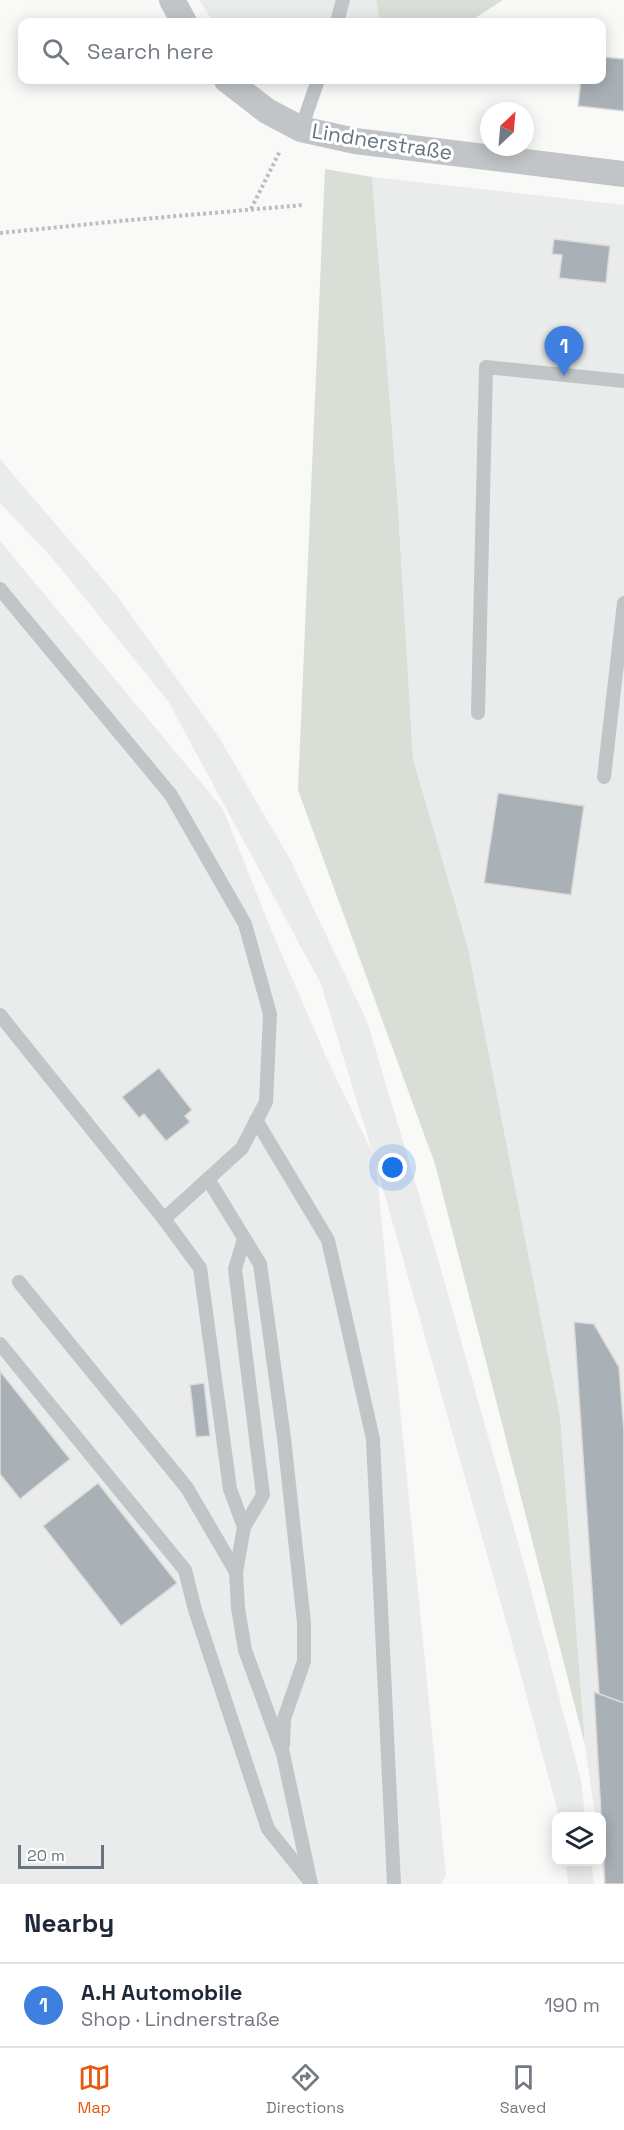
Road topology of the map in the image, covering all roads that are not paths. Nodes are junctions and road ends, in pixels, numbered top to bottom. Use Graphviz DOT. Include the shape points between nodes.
graph roads {
  1 [pos="172,0"];
  2 [pos="344,0"];
  3 [pos="182,18"];
  4 [pos="338,18"];
  5 [pos="232,84"];
  6 [pos="317,84"];
  7 [pos="301,129"];
  8 [pos="624,174"];
  9 [pos="624,381"];
  10 [pos="0,589"];
  11 [pos="624,603"];
  12 [pos="478,713"];
  13 [pos="604,777"];
  14 [pos="0,1014"];
  15 [pos="256,1120"];
  16 [pos="208,1179"];
  17 [pos="164,1219"];
  18 [pos="244,1239"];
  19 [pos="19,1282"];
  20 [pos="0,1344"];
  21 [pos="244,1527"];
  22 [pos="236,1572"];
  23 [pos="283,1754"];
  24 [pos="310,1882"];
  25 [pos="394,1884"];
  1 -- 3 [label="street"];
  2 -- 4 [label="lane"];
  5 -- 7 [label="street, Lindnerstraße" via="267,111"];
  6 -- 7 [label="lane"];
  7 -- 8 [label="street, Lindnerstraße" via="354,141"];
  9 -- 12 [label="lane" via="486,367"];
  10 -- 15 [label="lane" via="171,795 245,924 270,1014 266,1102"];
  11 -- 13 [label="lane"];
  14 -- 17 [label="lane"];
  15 -- 16 [label="lane" via="242,1148"];
  15 -- 25 [label="lane" via="328,1240 373,1440"];
  16 -- 17 [label="lane"];
  16 -- 18 [label="lane"];
  17 -- 21 [label="lane" via="200,1268 230,1489"];
  18 -- 21 [label="lane" via="235,1269 263,1494"];
  18 -- 23 [label="lane" via="260,1264 286,1450 304,1623 304,1661 284,1719"];
  19 -- 22 [label="lane" via="187,1488"];
  20 -- 24 [label="lane" via="185,1570 268,1830"];
  21 -- 22 [label="lane"];
  22 -- 23 [label="lane" via="245,1650"];
  23 -- 24 [label="lane"];
}
